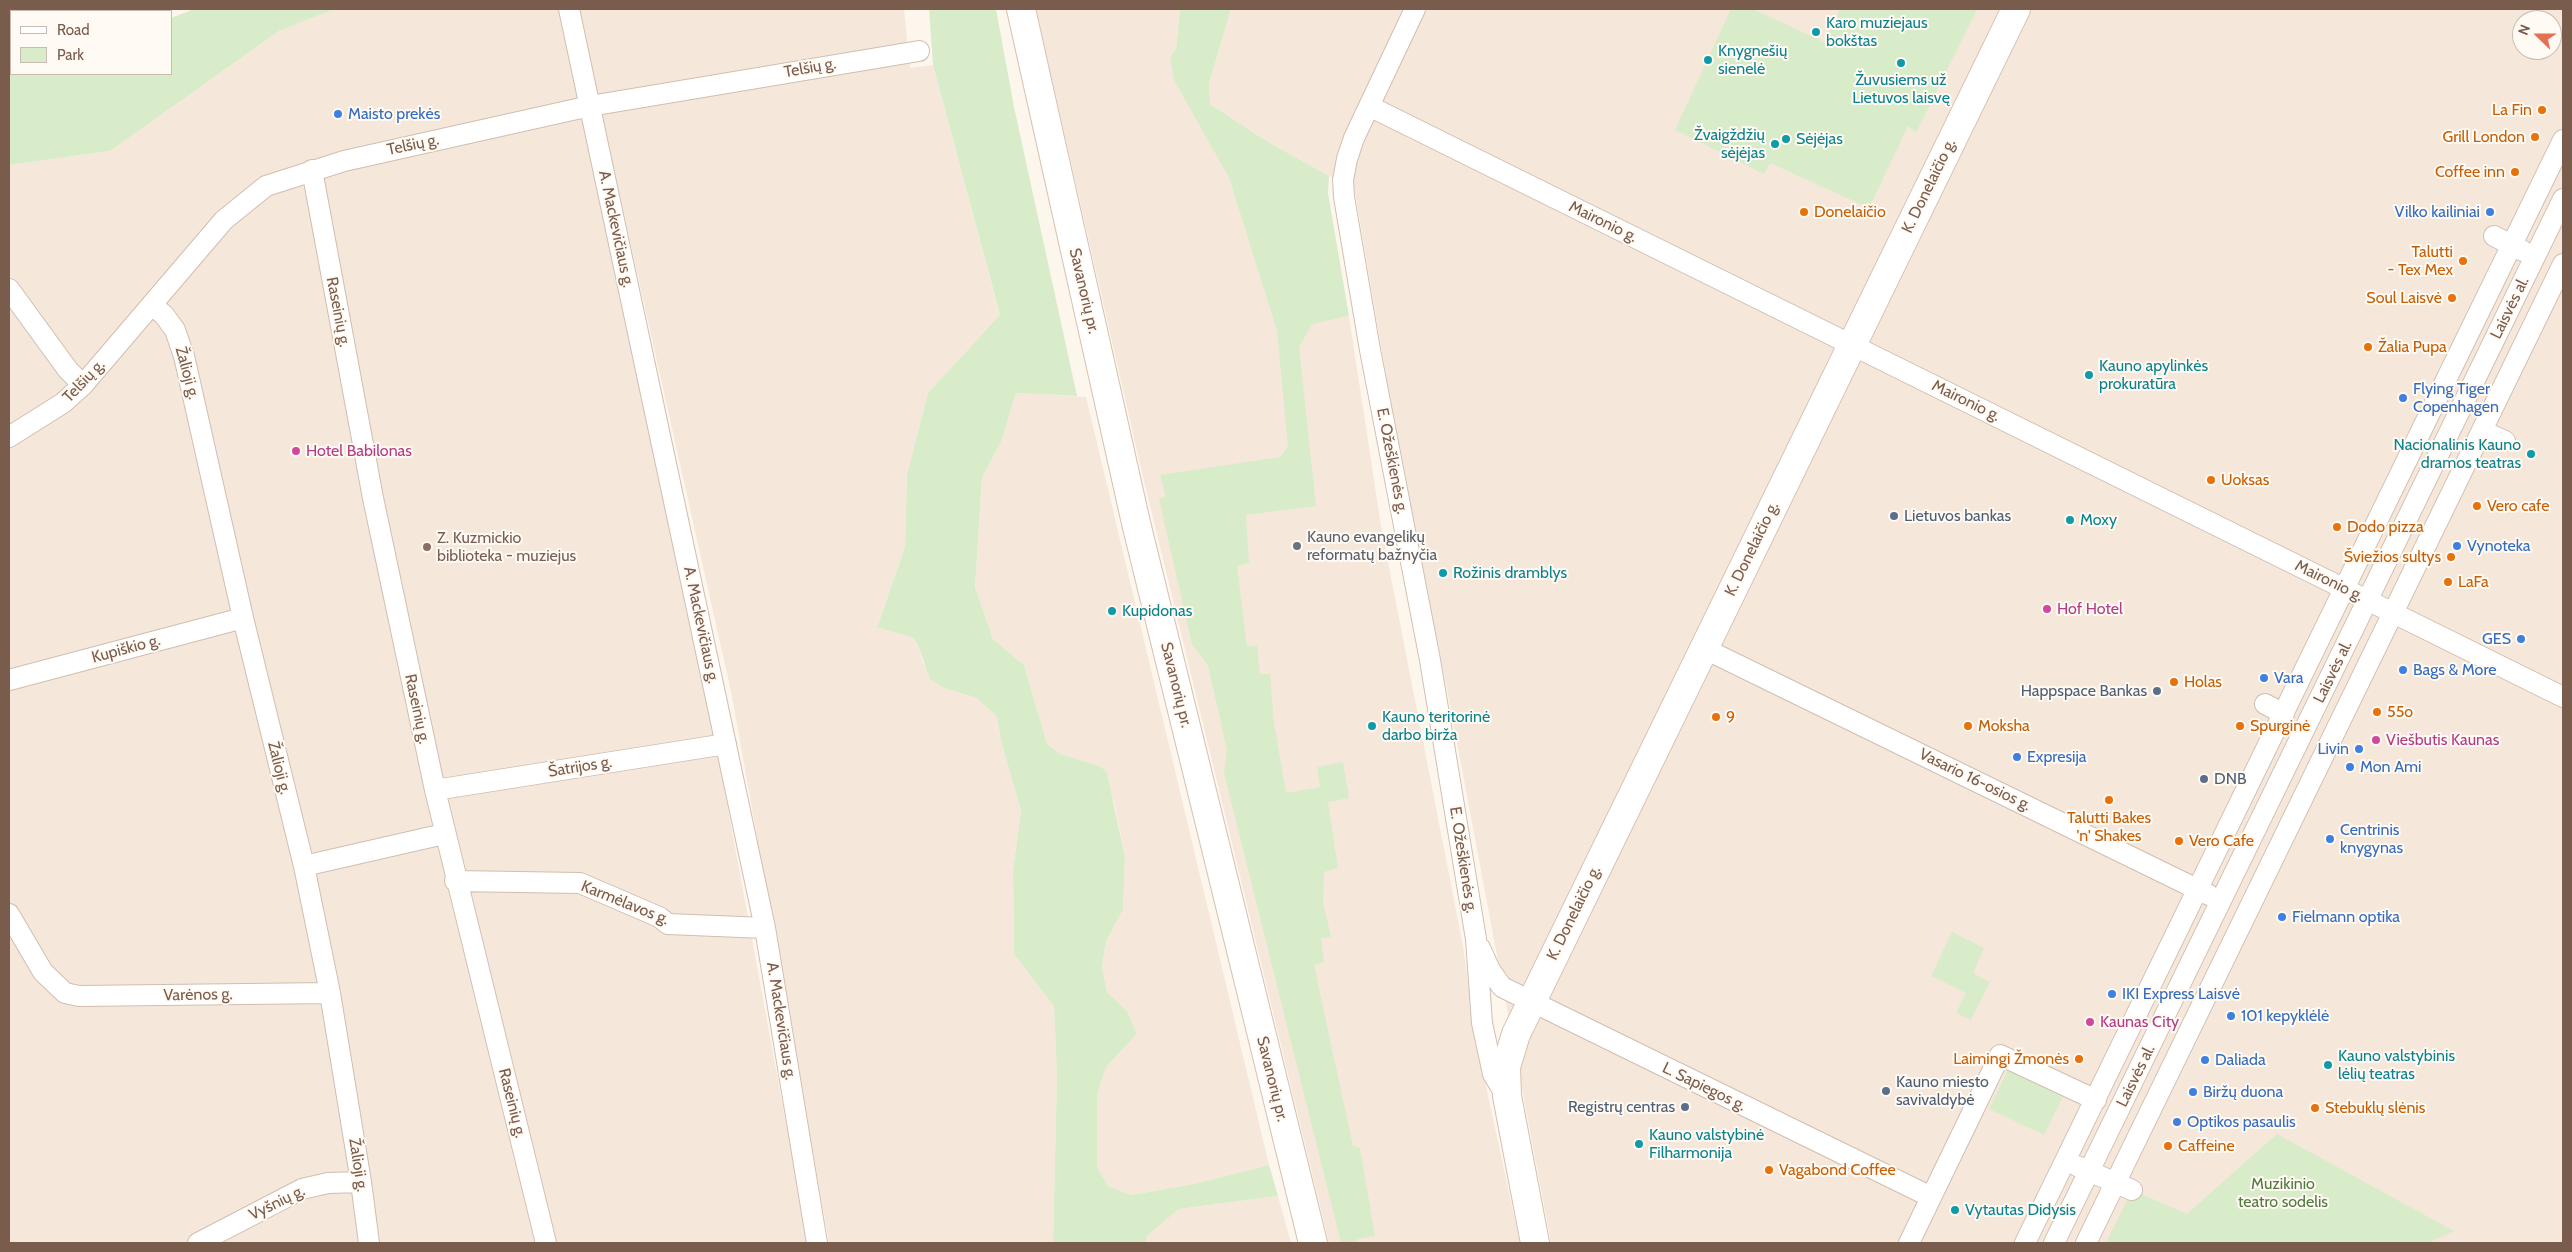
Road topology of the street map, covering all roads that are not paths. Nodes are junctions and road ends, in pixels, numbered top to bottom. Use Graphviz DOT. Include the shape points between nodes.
graph roads {
  1 [pos="570,9"];
  2 [pos="1021,9"];
  3 [pos="1415,9"];
  4 [pos="2016,9"];
  5 [pos="919,52"];
  6 [pos="590,106"];
  7 [pos="1369,106"];
  8 [pos="2563,140"];
  9 [pos="312,170"];
  10 [pos="2563,200"];
  11 [pos="2494,236"];
  12 [pos="2512,245"];
  13 [pos="2535,257"];
  14 [pos="2562,268"];
  15 [pos="9,289"];
  16 [pos="152,305"];
  17 [pos="1852,344"];
  18 [pos="83,385"];
  19 [pos="2482,431"];
  20 [pos="9,437"];
  21 [pos="2505,441"];
  22 [pos="2344,588"];
  23 [pos="2368,600"];
  24 [pos="2393,613"];
  25 [pos="243,618"];
  26 [pos="1703,648"];
  27 [pos="9,680"];
  28 [pos="2563,698"];
  29 [pos="2265,704"];
  30 [pos="2284,714"];
  31 [pos="726,744"];
  32 [pos="434,790"];
  33 [pos="444,834"];
  34 [pos="304,866"];
  35 [pos="455,880"];
  36 [pos="2198,889"];
  37 [pos="2221,902"];
  38 [pos="9,914"];
  39 [pos="2245,917"];
  40 [pos="765,928"];
  41 [pos="1476,939"];
  42 [pos="330,993"];
  43 [pos="1531,1003"];
  44 [pos="1507,1096"];
  45 [pos="2096,1100"];
  46 [pos="2066,1161"];
  47 [pos="2090,1171"];
  48 [pos="361,1182"];
  49 [pos="2124,1186"];
  50 [pos="1931,1197"];
  51 [pos="198,1243"];
  52 [pos="369,1243"];
  53 [pos="546,1243"];
  54 [pos="817,1243"];
  55 [pos="1313,1243"];
  56 [pos="1535,1243"];
  57 [pos="1909,1243"];
  58 [pos="2026,1243"];
  59 [pos="2054,1243"];
  60 [pos="2086,1243"];
  1 -- 6 [label="street, A. Mackevičiaus g."];
  2 -- 55 [label="street, Savanorių pr." via="1136,523"];
  3 -- 7 [label="street, E. Ožeškienės g."];
  4 -- 17 [label="street, K. Donelaičio g."];
  5 -- 6 [label="street, Telšių g."];
  6 -- 9 [label="street, Telšių g."];
  6 -- 31 [label="street, A. Mackevičiaus g."];
  7 -- 17 [label="street, Maironio g."];
  7 -- 41 [label="street, E. Ožeškienės g." via="1347,159 1344,197 1430,660"];
  8 -- 12 [label="street, Laisvės al."];
  9 -- 16 [label="street, Telšių g." via="266,186 247,200 224,220"];
  9 -- 32 [label="street, Raseinių g." via="373,498"];
  10 -- 13 [label="street, Laisvės al."];
  11 -- 12 [label="street"];
  12 -- 13 [label="street"];
  12 -- 22 [label="street, Laisvės al."];
  13 -- 14 [label="street"];
  13 -- 23 [label="street, Laisvės al."];
  14 -- 19 [label="street, Laisvės al."];
  15 -- 18 [label="street" via="68,370"];
  16 -- 18 [label="street, Telšių g."];
  16 -- 25 [label="street, Žalioji g." via="175,330 184,356"];
  17 -- 22 [label="street, Maironio g."];
  17 -- 26 [label="street, K. Donelaičio g."];
  18 -- 20 [label="street, Telšių g." via="63,403"];
  19 -- 21 [label="street"];
  19 -- 24 [label="street, Laisvės al."];
  22 -- 23 [label="street, Maironio g."];
  22 -- 30 [label="street, Laisvės al."];
  23 -- 24 [label="street, Maironio g."];
  23 -- 37 [label="street, Laisvės al."];
  24 -- 28 [label="street, Maironio g."];
  24 -- 39 [label="street, Laisvės al."];
  25 -- 27 [label="street, Kupiškio g."];
  25 -- 34 [label="street, Žalioji g."];
  26 -- 36 [label="street, Vasario 16-osios g."];
  26 -- 43 [label="street, K. Donelaičio g."];
  29 -- 30 [label="street"];
  30 -- 36 [label="street, Laisvės al."];
  31 -- 32 [label="street, Šatrijos g."];
  31 -- 40 [label="street, A. Mackevičiaus g."];
  32 -- 33 [label="street, Raseinių g."];
  33 -- 34 [label="street"];
  33 -- 35 [label="street, Raseinių g."];
  34 -- 42 [label="street, Žalioji g."];
  35 -- 40 [label="street, Karmėlavos g." via="580,883 668,924"];
  35 -- 53 [label="street, Raseinių g."];
  36 -- 37 [label="street, Vasario 16-osios g."];
  36 -- 45 [label="street, Laisvės al."];
  37 -- 39 [label="street, Vasario 16-osios g."];
  37 -- 47 [label="street, Laisvės al."];
  38 -- 42 [label="street, Varėnos g." via="43,972 65,993 79,996"];
  39 -- 49 [label="street, Laisvės al."];
  40 -- 54 [label="street, A. Mackevičiaus g."];
  41 -- 43 [label="street, E. Ožeškienės g." via="1502,987"];
  41 -- 44 [label="street, E. Ožeškienės g." via="1482,1023 1493,1074"];
  42 -- 48 [label="street, Žalioji g."];
  43 -- 44 [label="street, K. Donelaičio g." via="1516,1034 1506,1067"];
  43 -- 50 [label="street, L. Sapiegos g."];
  44 -- 56 [label="street, E. Ožeškienės g."];
  45 -- 46 [label="street, Laisvės al."];
  45 -- 50 [label="street, Laisvės al." via="2000,1055"];
  46 -- 47 [label="street"];
  46 -- 58 [label="street, Laisvės al."];
  47 -- 49 [label="street"];
  47 -- 59 [label="street, Laisvės al."];
  48 -- 51 [label="street, Vyšnių g." via="328,1183 302,1189"];
  48 -- 52 [label="street, Žalioji g."];
  49 -- 60 [label="street, Laisvės al."];
  50 -- 57 [label="street, Laisvės al."];
}
